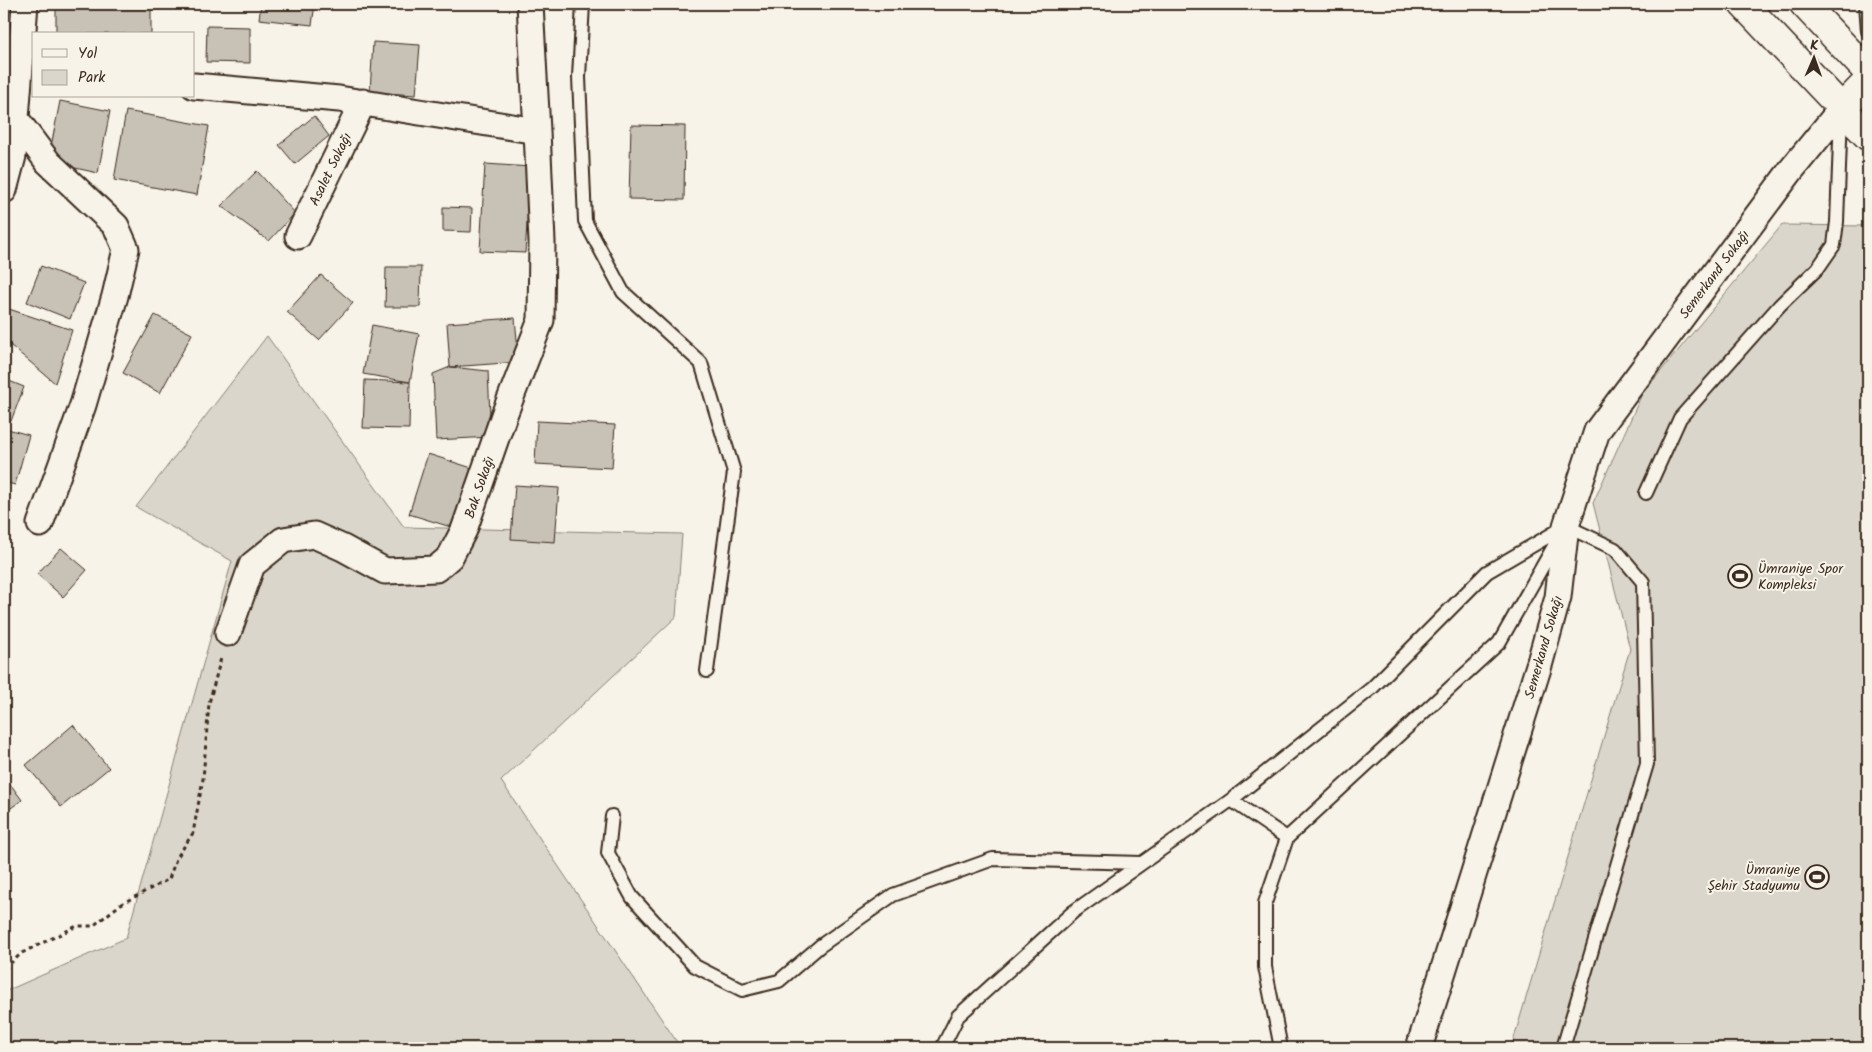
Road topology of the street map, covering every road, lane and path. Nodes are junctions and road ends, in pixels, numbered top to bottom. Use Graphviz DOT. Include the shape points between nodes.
graph roads {
  1 [pos="25,4"];
  2 [pos="530,4"];
  3 [pos="583,4"];
  4 [pos="1744,4"];
  5 [pos="1804,4"];
  6 [pos="1866,4"];
  7 [pos="1868,30"];
  8 [pos="1868,72"];
  9 [pos="1868,81"];
  10 [pos="26,82"];
  11 [pos="195,86"];
  12 [pos="363,102"];
  13 [pos="1842,108"];
  14 [pos="16,119"];
  15 [pos="538,131"];
  16 [pos="1868,136"];
  17 [pos="4,190"];
  18 [pos="298,236"];
  19 [pos="1646,493"];
  20 [pos="40,524"];
  21 [pos="1566,526"];
  22 [pos="228,633"];
  23 [pos="707,671"];
  24 [pos="1231,800"];
  25 [pos="612,816"];
  26 [pos="1287,838"];
  27 [pos="1142,863"];
  28 [pos="4,969"];
  29 [pos="942,1048"];
  30 [pos="1281,1048"];
  31 [pos="1419,1048"];
  32 [pos="1563,1048"];
  1 -- 10 [label="street"];
  2 -- 15 [label="street, Bak Sokağı"];
  3 -- 23 [label="lane" via="579,77 585,221 622,292 702,363 734,472"];
  4 -- 13 [label="main road"];
  5 -- 8 [label="main road"];
  6 -- 7 [label="lane"];
  9 -- 13 [label="main road"];
  10 -- 14 [label="street"];
  11 -- 12 [label="street"];
  12 -- 15 [label="street"];
  12 -- 18 [label="street, Asalet Sokağı"];
  13 -- 16 [label="main road"];
  13 -- 19 [label="lane" via="1834,245 1818,268 1780,305 1680,418"];
  13 -- 21 [label="street, Semerkand Sokağı" via="1786,177 1597,431"];
  14 -- 17 [label="street" via="13,156"];
  14 -- 20 [label="street" via="48,162 116,226 126,249 83,405"];
  15 -- 22 [label="street, Bak Sokağı" via="541,320 464,530 450,557 436,569 385,571 314,536 283,540 252,565"];
  21 -- 24 [label="lane" via="1488,572 1372,688"];
  21 -- 26 [label="lane" via="1499,643"];
  21 -- 31 [label="street, Semerkand Sokağı" via="1556,607"];
  21 -- 32 [label="lane" via="1615,549 1643,582 1647,764"];
  22 -- 28 [label="path" via="209,703 203,779 193,833 176,859 169,879 121,904 93,926 77,926 22,953"];
  24 -- 26 [label="lane"];
  24 -- 27 [label="lane"];
  25 -- 27 [label="lane" via="608,853 632,897 695,966 742,990 779,981 820,946 893,895 993,859"];
  26 -- 30 [label="lane" via="1265,903 1265,966"];
  27 -- 29 [label="lane" via="1073,912 958,1016"];
}
